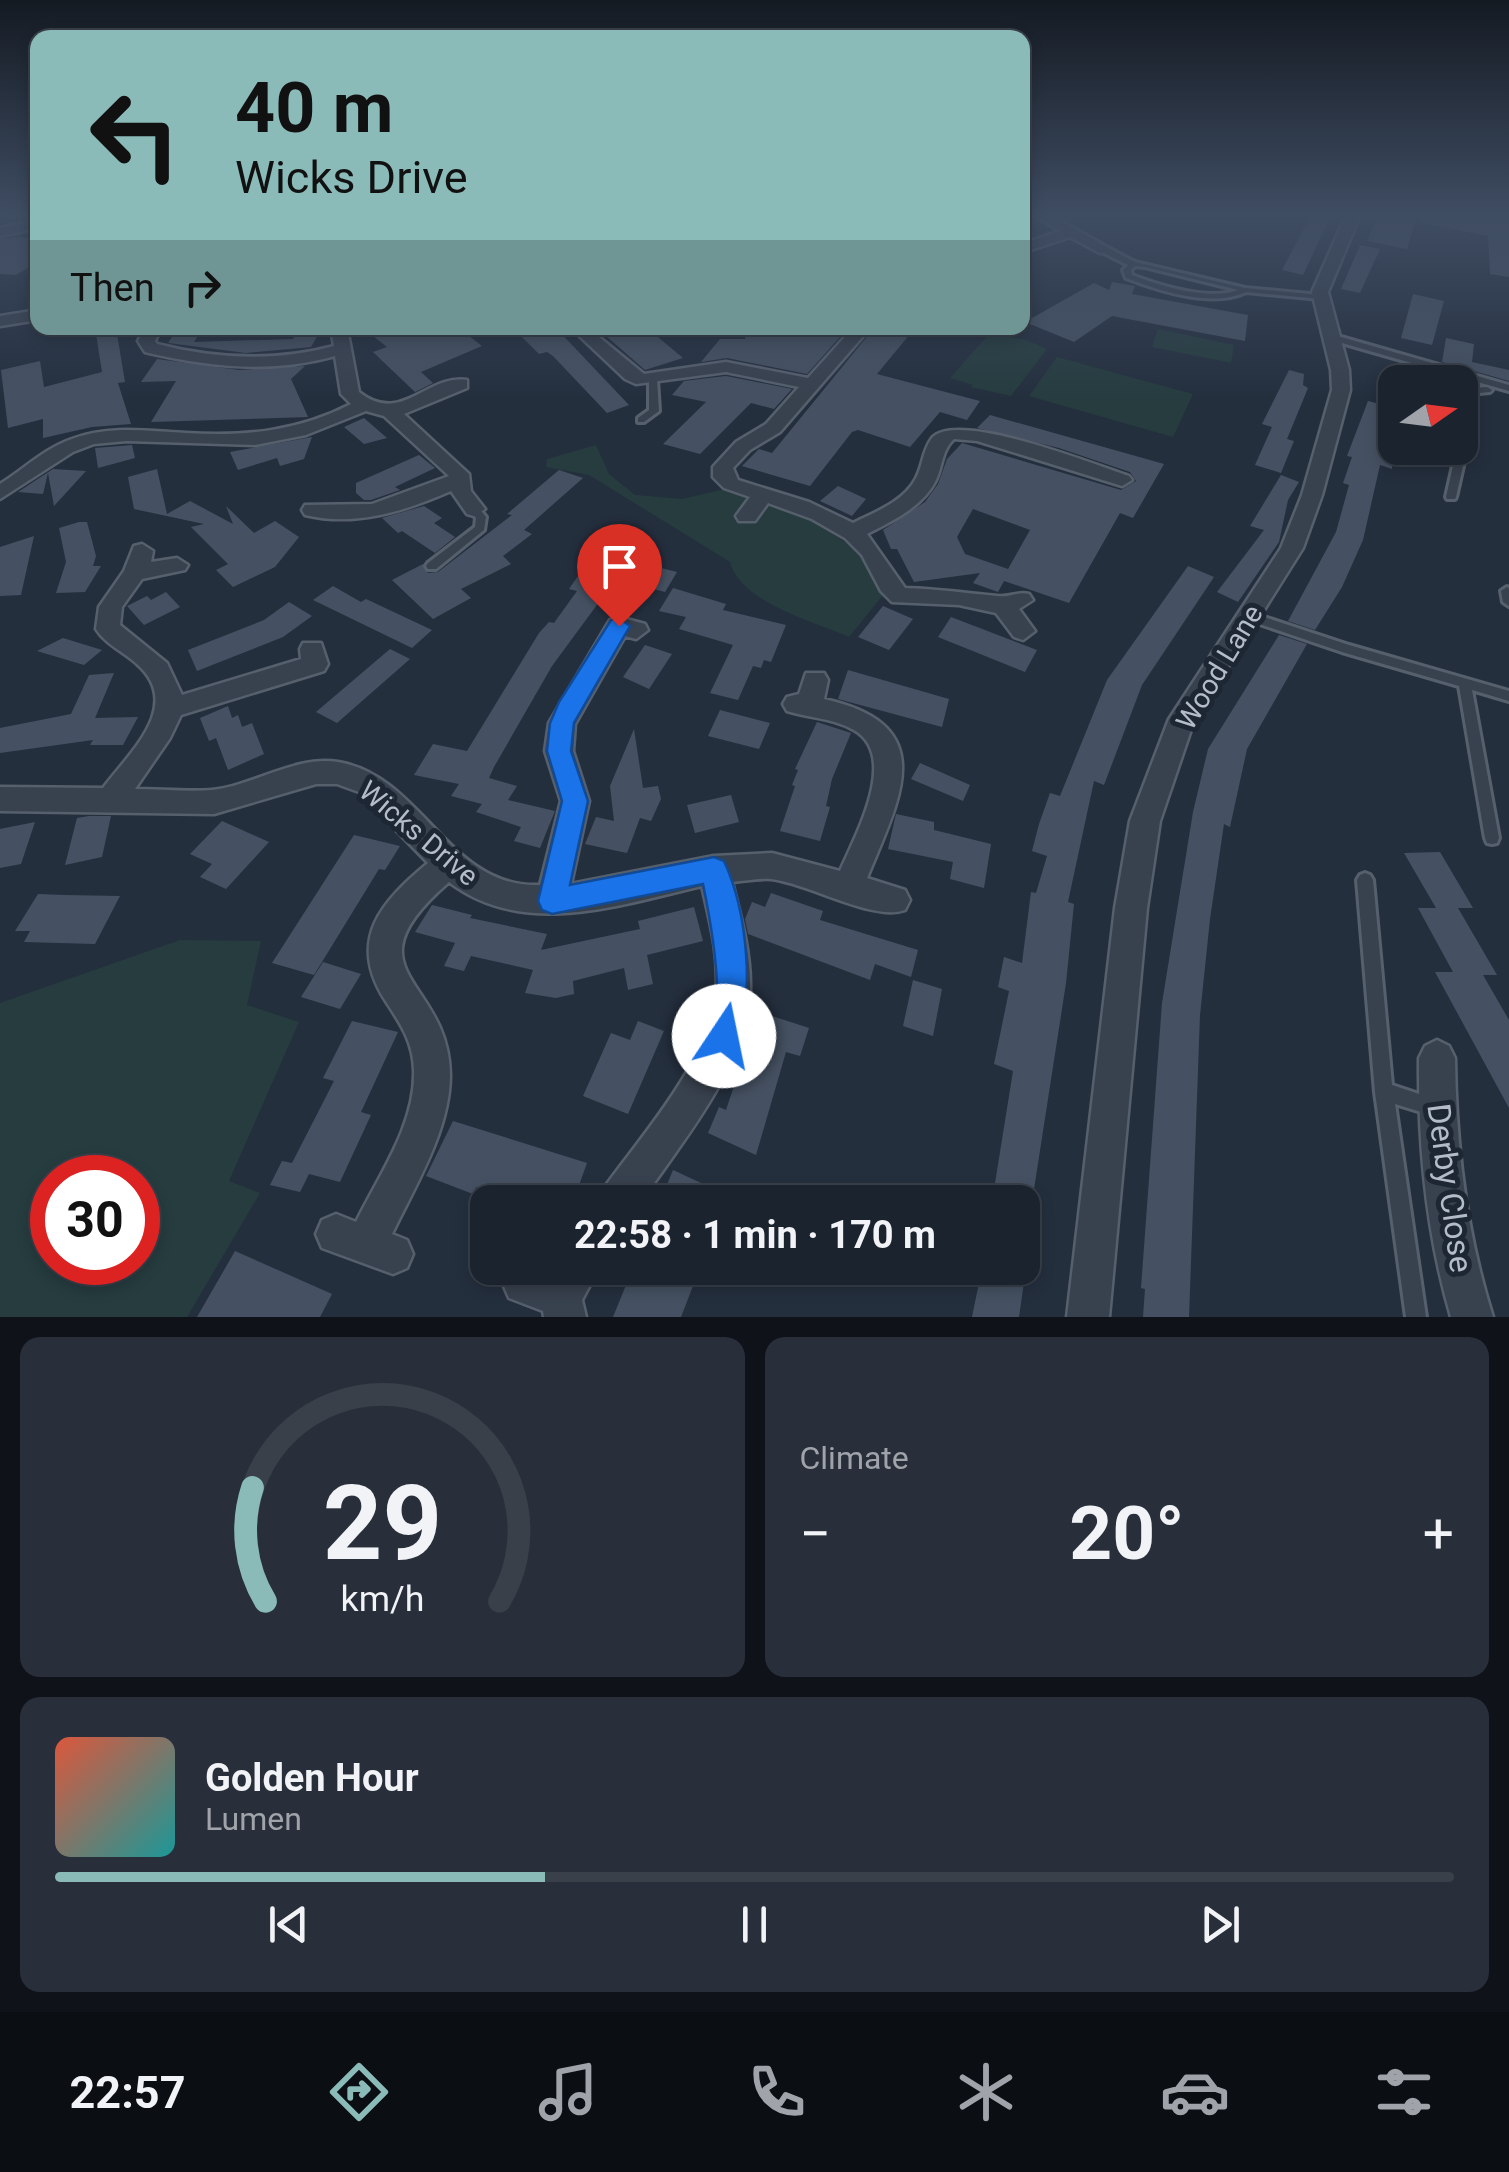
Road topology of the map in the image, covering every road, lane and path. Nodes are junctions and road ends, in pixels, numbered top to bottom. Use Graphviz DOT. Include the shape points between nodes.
graph roads {
  1 [pos="1129,274"];
  2 [pos="1178,274"];
  3 [pos="1329,274"];
  4 [pos="1245,290"];
  5 [pos="1320,297"];
  6 [pos="30,316"];
  7 [pos="0,322"];
  8 [pos="146,335"];
  9 [pos="341,335"];
  10 [pos="587,335"];
  11 [pos="856,335"];
  12 [pos="1331,337"];
  13 [pos="344,349"];
  14 [pos="654,379"];
  15 [pos="810,384"];
  16 [pos="453,390"];
  17 [pos="1509,392"];
  18 [pos="364,405"];
  19 [pos="392,412"];
  20 [pos="641,420"];
  21 [pos="1077,467"];
  22 [pos="462,478"];
  23 [pos="1122,480"];
  24 [pos="1065,486"];
  25 [pos="0,492"];
  26 [pos="763,495"];
  27 [pos="1451,498"];
  28 [pos="474,509"];
  29 [pos="747,516"];
  30 [pos="325,517"];
  31 [pos="851,533"];
  32 [pos="176,565"];
  33 [pos="432,566"];
  34 [pos="1250,616"];
  35 [pos="636,630"];
  36 [pos="1023,630"];
  37 [pos="312,649"];
  38 [pos="1465,685"];
  39 [pos="1509,696"];
  40 [pos="807,697"];
  41 [pos="171,708"];
  42 [pos="0,799"];
  43 [pos="112,799"];
  44 [pos="1492,838"];
  45 [pos="448,864"];
  46 [pos="714,870"];
  47 [pos="1365,880"];
  48 [pos="847,890"];
  49 [pos="894,900"];
  50 [pos="552,901"];
  51 [pos="1436,1058"];
  52 [pos="1384,1092"];
  53 [pos="1436,1107"];
  54 [pos="629,1185"];
  55 [pos="365,1244"];
  56 [pos="1088,1317"];
  57 [pos="1416,1317"];
  58 [pos="1472,1317"];
  1 -- 4 [label="lane" via="1224,297"];
  2 -- 4 [label="lane"];
  3 -- 5 [label="street"];
  4 -- 5 [label="lane"];
  5 -- 12 [label="street, Wood Lane"];
  6 -- 7 [label="street"];
  8 -- 13 [label="street" via="151,348 214,363"];
  9 -- 13 [label="street"];
  10 -- 14 [label="street" via="630,374"];
  11 -- 15 [label="street"];
  12 -- 17 [label="lane"];
  12 -- 34 [label="street, Wood Lane" via="1340,390 1312,495 1292,548"];
  13 -- 18 [label="street" via="347,388"];
  14 -- 15 [label="street" via="726,368"];
  14 -- 20 [label="lane" via="654,411"];
  15 -- 26 [label="street" via="722,470 726,481"];
  16 -- 19 [label="street"];
  17 -- 27 [label="lane" via="1463,391 1466,431"];
  18 -- 19 [label="street"];
  18 -- 25 [label="street" via="294,435 185,445 128,434 77,443"];
  19 -- 22 [label="street"];
  21 -- 23 [label="street"];
  21 -- 24 [label="street"];
  21 -- 31 [label="street" via="979,435 950,434 936,444 916,494"];
  22 -- 28 [label="street" via="461,491"];
  22 -- 30 [label="street" via="375,513"];
  26 -- 29 [label="street"];
  26 -- 31 [label="street"];
  28 -- 33 [label="lane" via="480,528"];
  31 -- 36 [label="street" via="900,596 1012,603"];
  32 -- 41 [label="street" via="140,561 110,606 108,629 156,662 166,676"];
  34 -- 38 [label="lane"];
  34 -- 56 [label="street, Wood Lane" via="1182,718 1146,821 1130,908"];
  35 -- 50 [label="street" via="619,626 562,723 559,751 575,801"];
  37 -- 41 [label="street" via="315,664"];
  38 -- 39 [label="lane"];
  38 -- 44 [label="lane"];
  40 -- 48 [label="street" via="861,721 886,743 891,758 885,792"];
  41 -- 43 [label="street"];
  42 -- 43 [label="street, Wicks Drive"];
  43 -- 45 [label="street, Wicks Drive" via="214,802 316,773 338,773 369,784"];
  45 -- 50 [label="street, Wicks Drive" via="500,894"];
  45 -- 55 [label="street" via="408,900 384,945 389,980 427,1040 432,1082 419,1130"];
  46 -- 48 [label="street, Wicks Drive" via="772,866"];
  46 -- 50 [label="street, Wicks Drive"];
  46 -- 54 [label="street" via="732,966 730,1014 715,1053"];
  47 -- 52 [label="lane"];
  48 -- 49 [label="street, Wicks Drive"];
  51 -- 53 [label="street, Derby Close"];
  52 -- 53 [label="lane"];
  52 -- 57 [label="lane"];
  53 -- 58 [label="street, Derby Close" via="1450,1228"];
}
